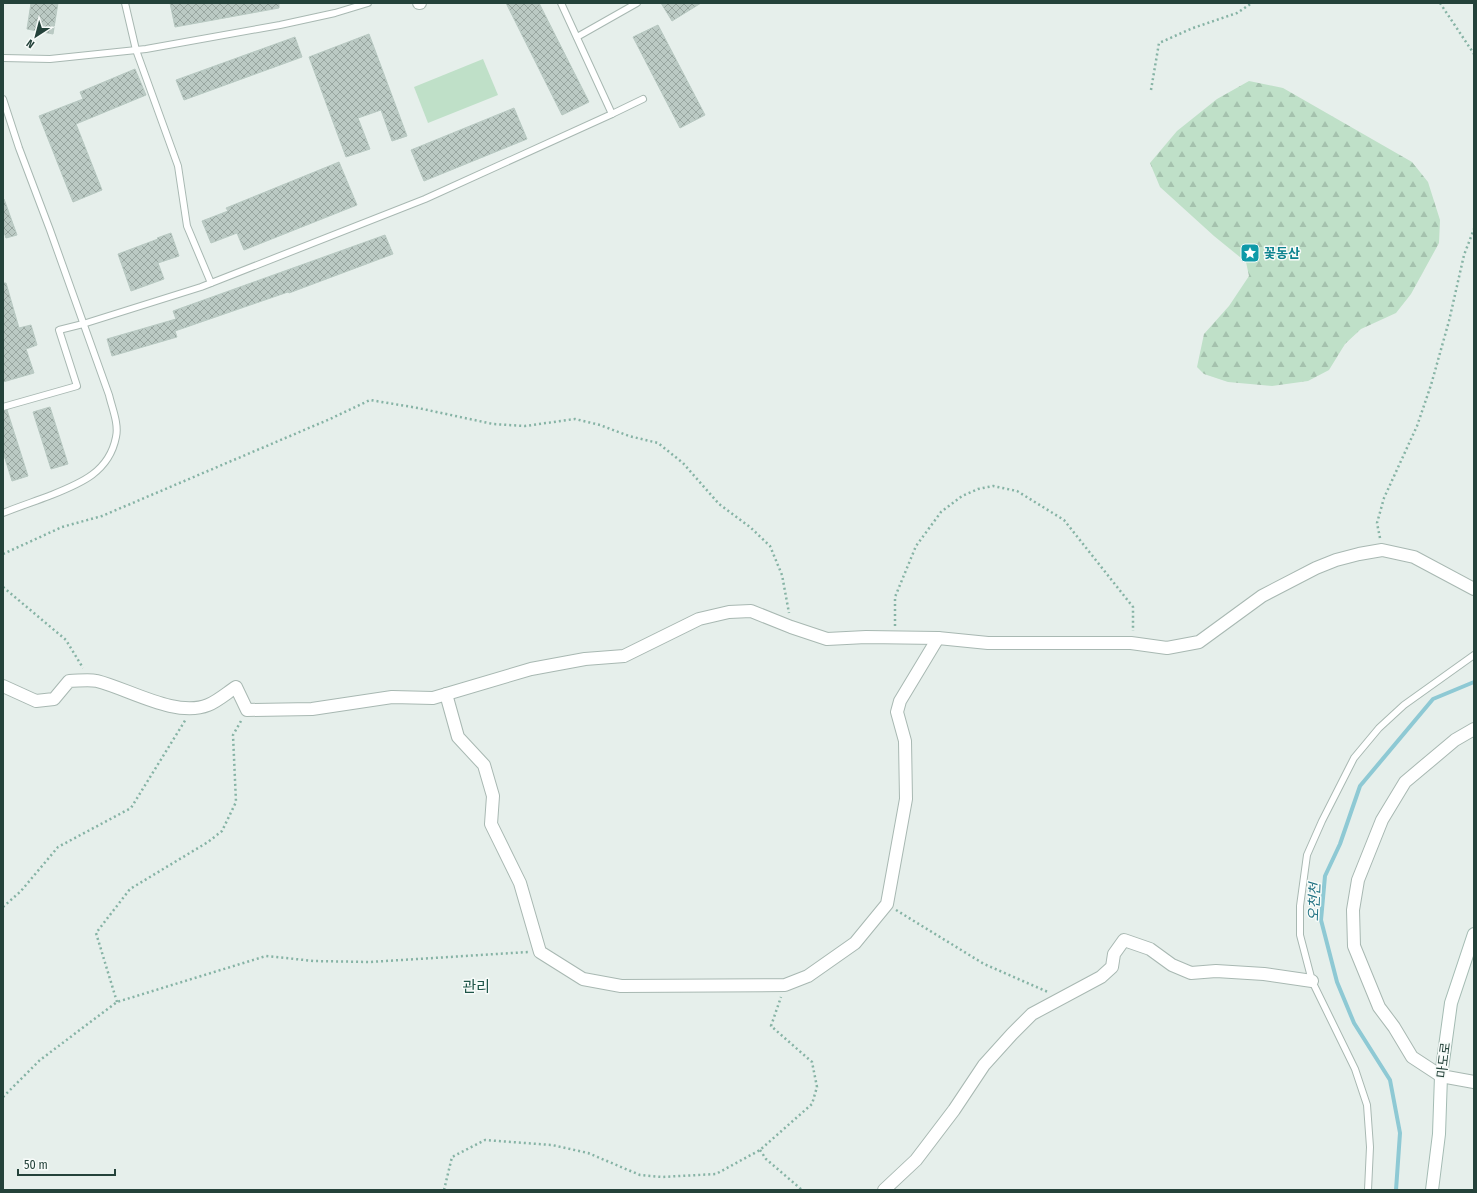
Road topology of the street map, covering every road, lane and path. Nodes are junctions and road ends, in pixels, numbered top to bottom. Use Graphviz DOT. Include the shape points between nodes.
graph roads {
  1 [pos="126,3"];
  2 [pos="368,3"];
  3 [pos="561,3"];
  4 [pos="637,3"];
  5 [pos="1252,3"];
  6 [pos="1440,3"];
  7 [pos="577,37"];
  8 [pos="136,50"];
  9 [pos="1474,54"];
  10 [pos="3,58"];
  11 [pos="1151,90"];
  12 [pos="3,99"];
  13 [pos="643,99"];
  14 [pos="612,114"];
  15 [pos="1474,230"];
  16 [pos="211,283"];
  17 [pos="82,324"];
  18 [pos="3,407"];
  19 [pos="3,513"];
  20 [pos="1382,550"];
  21 [pos="3,554"];
  22 [pos="3,587"];
  23 [pos="1474,589"];
  24 [pos="791,627"];
  25 [pos="894,638"];
  26 [pos="938,638"];
  27 [pos="1131,643"];
  28 [pos="1474,655"];
  29 [pos="95,681"];
  30 [pos="3,686"];
  31 [pos="446,694"];
  32 [pos="191,708"];
  33 [pos="247,710"];
  34 [pos="1474,728"];
  35 [pos="887,904"];
  36 [pos="3,907"];
  37 [pos="1474,934"];
  38 [pos="540,952"];
  39 [pos="1312,981"];
  40 [pos="785,985"];
  41 [pos="1061,998"];
  42 [pos="117,1002"];
  43 [pos="1441,1076"];
  44 [pos="1474,1082"];
  45 [pos="3,1097"];
  46 [pos="760,1150"];
  47 [pos="444,1190"];
  48 [pos="802,1190"];
  49 [pos="884,1190"];
  50 [pos="1368,1190"];
  51 [pos="1432,1190"];
  1 -- 8 [label="lane"];
  2 -- 8 [label="lane" via="280,25"];
  3 -- 7 [label="lane"];
  4 -- 7 [label="lane"];
  5 -- 11 [label="path" via="1236,13 1159,43"];
  6 -- 9 [label="path"];
  7 -- 14 [label="lane"];
  8 -- 10 [label="lane" via="50,59"];
  8 -- 16 [label="lane" via="178,166 187,226"];
  12 -- 17 [label="lane"];
  13 -- 14 [label="lane"];
  14 -- 16 [label="lane" via="425,199"];
  15 -- 20 [label="path" via="1464,255 1431,385 1417,426 1384,498 1377,523"];
  16 -- 17 [label="lane"];
  17 -- 18 [label="lane" via="59,330 77,386"];
  17 -- 19 [label="lane" via="115,416 117,436 110,454 100,468 81,483"];
  20 -- 23 [label="street" via="1414,556"];
  20 -- 27 [label="street" via="1342,558 1316,568 1262,596 1199,642 1167,648"];
  21 -- 24 [label="path" via="62,527 102,516 370,400 492,424 525,426 574,418 658,443 683,463 719,504 770,546 782,575"];
  22 -- 29 [label="path" via="66,640 85,671"];
  24 -- 25 [label="street" via="827,639"];
  24 -- 31 [label="street" via="751,611 729,612 699,619 624,656 585,659 531,669"];
  25 -- 26 [label="street"];
  25 -- 27 [label="path" via="895,597 916,546 940,512 962,496 993,486 1017,491 1064,520 1133,607"];
  26 -- 27 [label="street" via="988,643"];
  26 -- 35 [label="street" via="900,701 897,712 905,742 906,799"];
  28 -- 39 [label="lane" via="1404,704 1379,728 1354,758 1322,821 1306,855 1300,906 1300,935"];
  29 -- 30 [label="street" via="69,681 54,699 36,701"];
  29 -- 32 [label="street" via="154,702"];
  31 -- 33 [label="street" via="433,698 392,697 312,708"];
  31 -- 38 [label="street" via="458,737 484,765 493,796 491,824 520,883"];
  32 -- 33 [label="street" via="208,705 236,687"];
  32 -- 36 [label="path" via="131,808 58,847 21,891"];
  33 -- 42 [label="path" via="233,735 236,802 222,831 130,889 96,933"];
  34 -- 43 [label="street" via="1455,740 1405,782 1382,820 1360,873 1353,910 1354,946 1380,1006 1412,1057"];
  35 -- 40 [label="street" via="855,943 808,976"];
  35 -- 41 [label="path" via="984,964"];
  37 -- 43 [label="street, 마도로" via="1451,1004"];
  38 -- 40 [label="street" via="583,979 621,986"];
  38 -- 42 [label="path" via="370,962 314,961 266,956"];
  39 -- 41 [label="street" via="1264,974 1216,971 1190,973 1172,965 1150,949 1124,940 1114,954 1112,967 1101,978"];
  39 -- 50 [label="lane" via="1355,1069 1367,1105 1370,1147"];
  40 -- 46 [label="path" via="771,1026 812,1062 817,1087 812,1104"];
  41 -- 49 [label="street" via="1032,1014 1012,1034 984,1065 916,1160"];
  42 -- 45 [label="path" via="40,1060"];
  43 -- 44 [label="street"];
  43 -- 51 [label="street, 마도로" via="1439,1134"];
  46 -- 47 [label="path" via="716,1174 662,1177 640,1175 588,1152 552,1145 485,1140 452,1157"];
  46 -- 48 [label="path" via="766,1159"];
}
